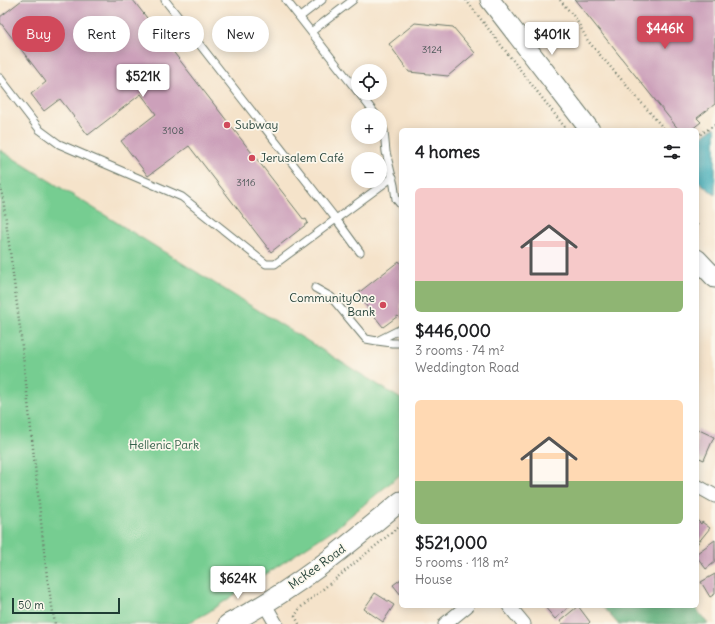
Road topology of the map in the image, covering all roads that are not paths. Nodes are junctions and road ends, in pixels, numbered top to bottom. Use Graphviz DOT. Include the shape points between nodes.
graph roads {
  1 [pos="165,0"];
  2 [pos="286,0"];
  3 [pos="322,0"];
  4 [pos="353,0"];
  5 [pos="490,0"];
  6 [pos="300,17"];
  7 [pos="311,32"];
  8 [pos="0,78"];
  9 [pos="351,83"];
  10 [pos="364,100"];
  11 [pos="371,108"];
  12 [pos="588,128"];
  13 [pos="385,144"];
  14 [pos="393,177"];
  15 [pos="399,203"];
  16 [pos="336,219"];
  17 [pos="360,252"];
  18 [pos="315,288"];
  19 [pos="399,330"];
  20 [pos="377,340"];
  21 [pos="399,343"];
  22 [pos="699,487"];
  23 [pos="715,496"];
  24 [pos="399,503"];
  25 [pos="264,603"];
  26 [pos="465,608"];
  27 [pos="511,608"];
  28 [pos="228,624"];
  29 [pos="276,624"];
  30 [pos="445,624"];
  31 [pos="524,624"];
  1 -- 16 [label="lane"];
  2 -- 6 [label="lane"];
  3 -- 6 [label="lane"];
  4 -- 7 [label="lane"];
  5 -- 12 [label="main road"];
  6 -- 7 [label="lane"];
  7 -- 9 [label="lane"];
  8 -- 16 [label="lane" via="40,130 59,144 182,197 266,264 275,264"];
  10 -- 11 [label="lane"];
  13 -- 14 [label="lane"];
  14 -- 15 [label="lane" via="396,199"];
  14 -- 16 [label="lane"];
  16 -- 17 [label="lane"];
  18 -- 20 [label="lane" via="331,296 366,339"];
  19 -- 20 [label="lane"];
  20 -- 21 [label="lane"];
  22 -- 23 [label="street"];
  24 -- 25 [label="main road, McKee Road" via="306,577"];
  25 -- 28 [label="main road, McKee Road"];
  25 -- 29 [label="street"];
  26 -- 30 [label="street"];
  27 -- 31 [label="street"];
}
